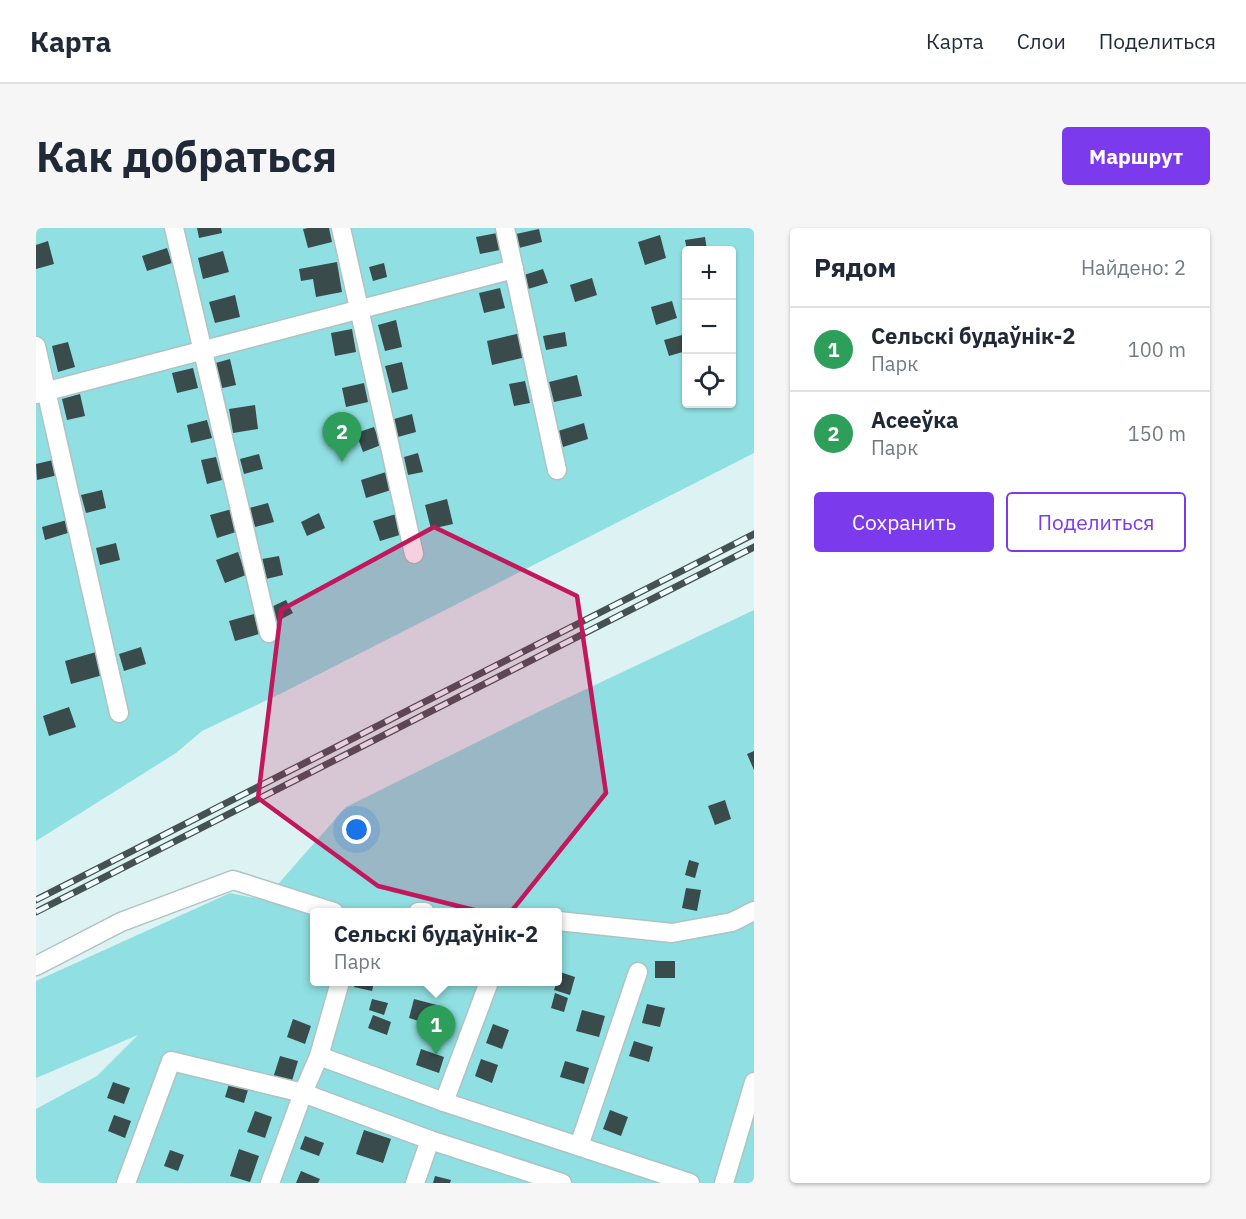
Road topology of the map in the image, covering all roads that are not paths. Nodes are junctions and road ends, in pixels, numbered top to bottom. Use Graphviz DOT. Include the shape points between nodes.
graph roads {
  1 [pos="174,228"];
  2 [pos="342,228"];
  3 [pos="505,228"];
  4 [pos="514,269"];
  5 [pos="360,310"];
  6 [pos="36,346"];
  7 [pos="203,351"];
  8 [pos="41,393"];
  9 [pos="557,470"];
  10 [pos="414,554"];
  11 [pos="269,633"];
  12 [pos="119,713"];
  13 [pos="321,908"];
  14 [pos="754,911"];
  15 [pos="562,921"];
  16 [pos="36,966"];
  17 [pos="638,972"];
  18 [pos="339,986"];
  19 [pos="488,986"];
  20 [pos="319,1056"];
  21 [pos="754,1082"];
  22 [pos="303,1093"];
  23 [pos="444,1102"];
  24 [pos="430,1140"];
  25 [pos="579,1146"];
  26 [pos="126,1183"];
  27 [pos="270,1183"];
  28 [pos="415,1183"];
  29 [pos="560,1183"];
  30 [pos="690,1183"];
  31 [pos="724,1183"];
  1 -- 7 [label="street"];
  2 -- 5 [label="street"];
  3 -- 4 [label="street"];
  4 -- 5 [label="street"];
  4 -- 9 [label="street"];
  5 -- 7 [label="street"];
  5 -- 10 [label="street"];
  6 -- 8 [label="street"];
  7 -- 8 [label="street"];
  7 -- 11 [label="street"];
  8 -- 12 [label="street"];
  13 -- 16 [label="street" via="233,880 121,922"];
  14 -- 15 [label="street" via="732,922 672,933"];
  17 -- 25 [label="street"];
  18 -- 20 [label="street"];
  19 -- 23 [label="street"];
  20 -- 22 [label="street"];
  20 -- 23 [label="street"];
  21 -- 31 [label="street"];
  22 -- 24 [label="street"];
  22 -- 26 [label="street" via="171,1061"];
  22 -- 27 [label="street"];
  23 -- 25 [label="street"];
  24 -- 28 [label="street"];
  24 -- 29 [label="street"];
  25 -- 30 [label="street"];
}
